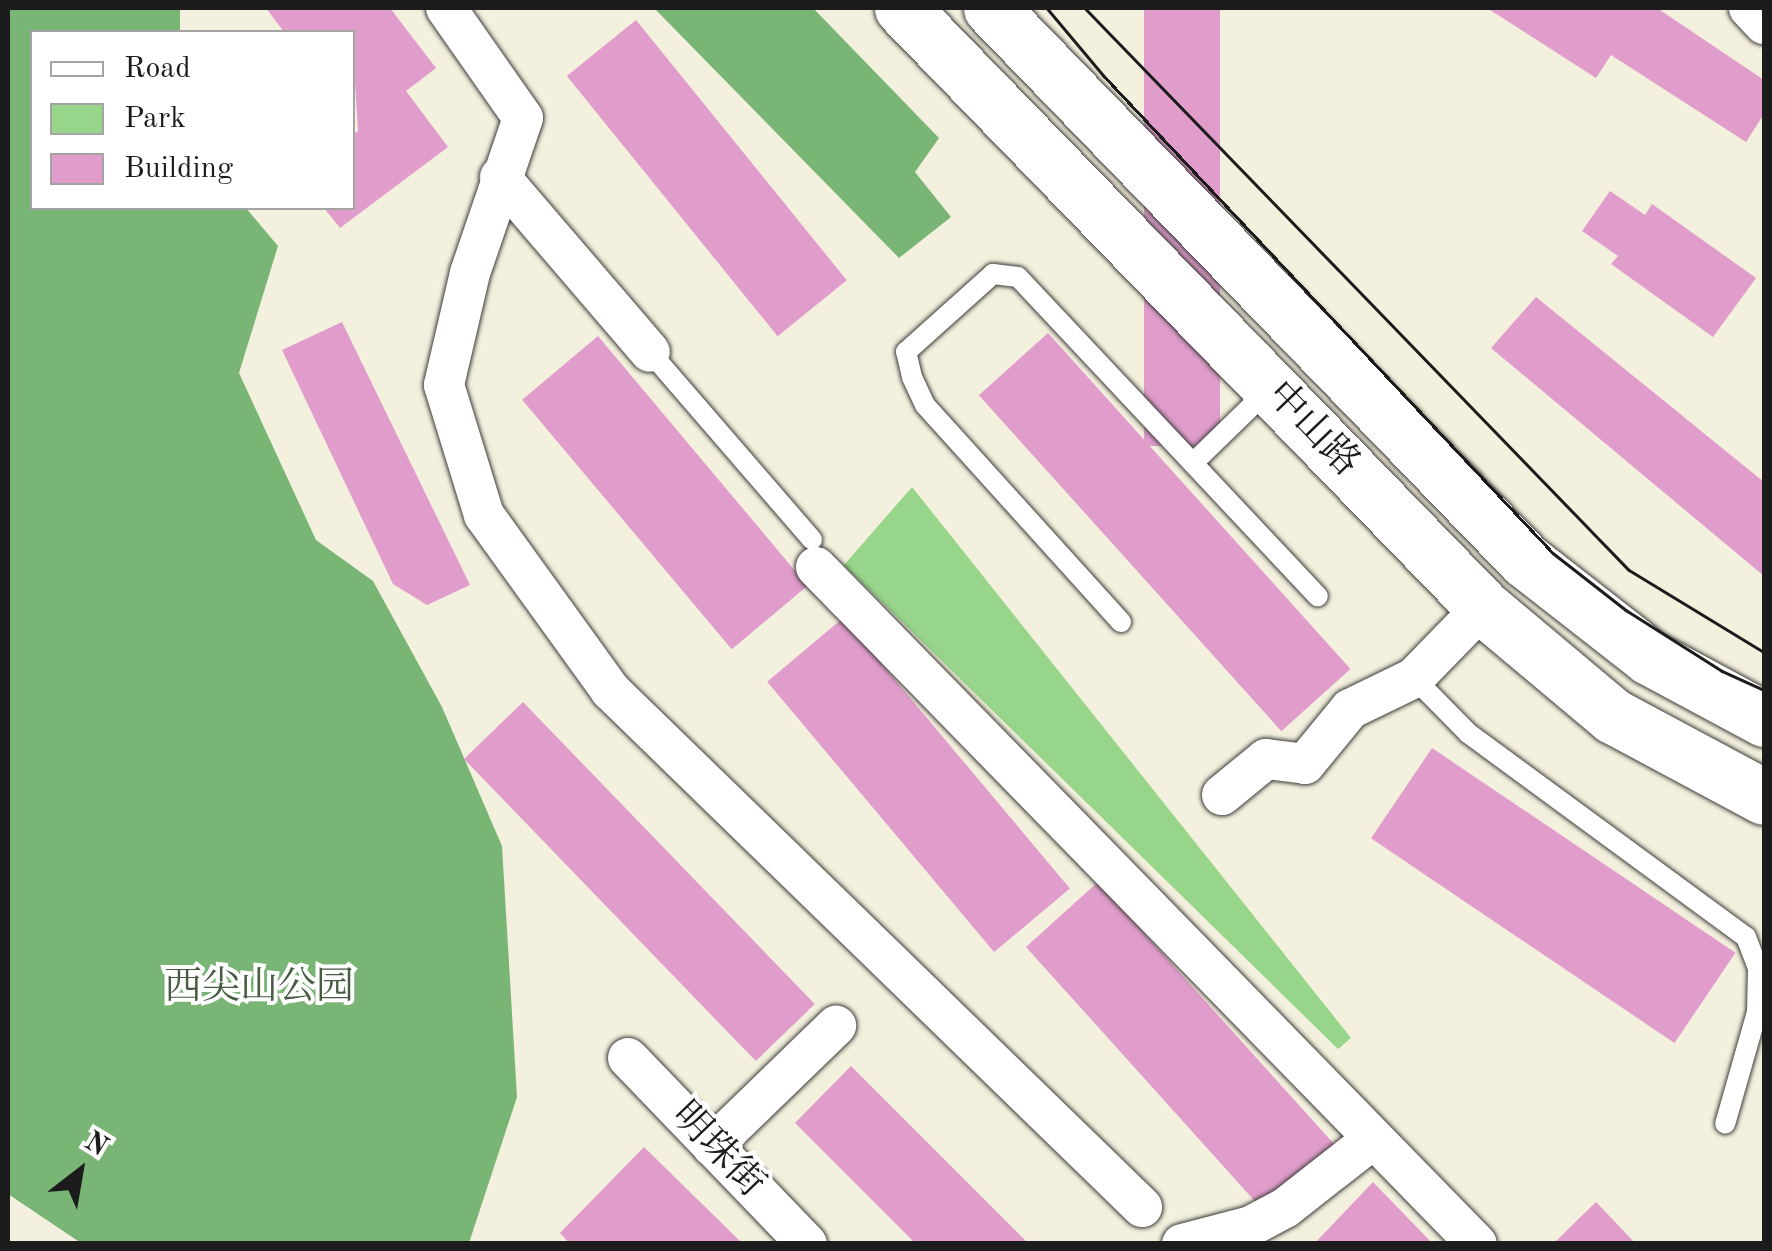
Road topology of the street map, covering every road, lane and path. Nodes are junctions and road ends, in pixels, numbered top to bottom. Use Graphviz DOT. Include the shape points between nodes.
graph roads {
  1 [pos="446,8"];
  2 [pos="902,8"];
  3 [pos="991,8"];
  4 [pos="1750,8"];
  5 [pos="1764,24"];
  6 [pos="500,178"];
  7 [pos="650,352"];
  8 [pos="1271,388"];
  9 [pos="1194,463"];
  10 [pos="814,554"];
  11 [pos="1318,596"];
  12 [pos="1482,607"];
  13 [pos="1121,622"];
  14 [pos="1414,678"];
  15 [pos="1764,720"];
  16 [pos="1222,795"];
  17 [pos="1764,797"];
  18 [pos="836,1026"];
  19 [pos="628,1058"];
  20 [pos="1725,1124"];
  21 [pos="1373,1140"];
  22 [pos="712,1146"];
  23 [pos="1142,1207"];
  24 [pos="807,1244"];
  25 [pos="1182,1244"];
  26 [pos="1477,1244"];
  1 -- 6 [label="street" via="522,118"];
  2 -- 8 [label="highway, 中山路"];
  3 -- 15 [label="highway, 中山路" via="1525,560 1649,657"];
  4 -- 5 [label="street"];
  6 -- 7 [label="street"];
  6 -- 23 [label="street" via="444,386 484,515 610,690"];
  7 -- 10 [label="lane"];
  8 -- 9 [label="lane"];
  8 -- 12 [label="highway, 中山路"];
  9 -- 11 [label="lane"];
  9 -- 13 [label="lane" via="1018,277 993,274 906,352 925,404"];
  10 -- 21 [label="street"];
  12 -- 14 [label="street"];
  12 -- 17 [label="highway, 中山路" via="1612,716"];
  14 -- 16 [label="street" via="1350,709 1306,764 1266,758"];
  14 -- 20 [label="lane" via="1468,734 1746,936 1758,968 1756,1012"];
  18 -- 22 [label="street"];
  19 -- 22 [label="street, 明珠街"];
  21 -- 25 [label="street" via="1252,1226"];
  21 -- 26 [label="street"];
  22 -- 24 [label="street, 明珠街"];
}
